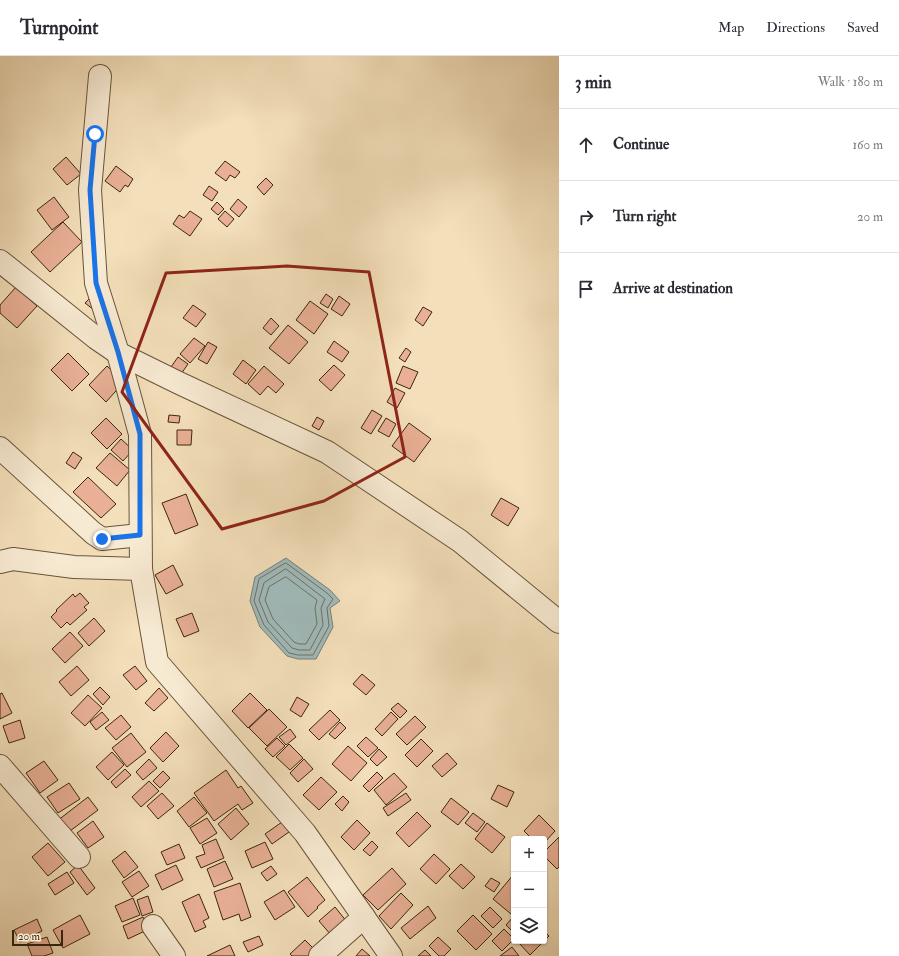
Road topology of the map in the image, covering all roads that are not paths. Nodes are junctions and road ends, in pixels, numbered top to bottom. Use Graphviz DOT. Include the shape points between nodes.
graph roads {
  1 [pos="100,76"];
  2 [pos="0,261"];
  3 [pos="118,352"];
  4 [pos="0,448"];
  5 [pos="140,535"];
  6 [pos="0,562"];
  7 [pos="140,570"];
  8 [pos="559,622"];
  9 [pos="0,766"];
  10 [pos="79,857"];
  11 [pos="364,917"];
  12 [pos="153,926"];
  13 [pos="174,956"];
  14 [pos="320,956"];
  15 [pos="391,956"];
  1 -- 3 [label="street" via="90,190 96,283"];
  2 -- 3 [label="street" via="96,338"];
  3 -- 5 [label="street" via="140,434"];
  3 -- 8 [label="street" via="327,452 460,541"];
  4 -- 5 [label="street" via="102,539"];
  5 -- 7 [label="street"];
  6 -- 7 [label="street" via="13,559 74,567"];
  7 -- 11 [label="street" via="157,662 305,833"];
  9 -- 10 [label="street"];
  11 -- 14 [label="street"];
  11 -- 15 [label="street"];
  12 -- 13 [label="street"];
}
